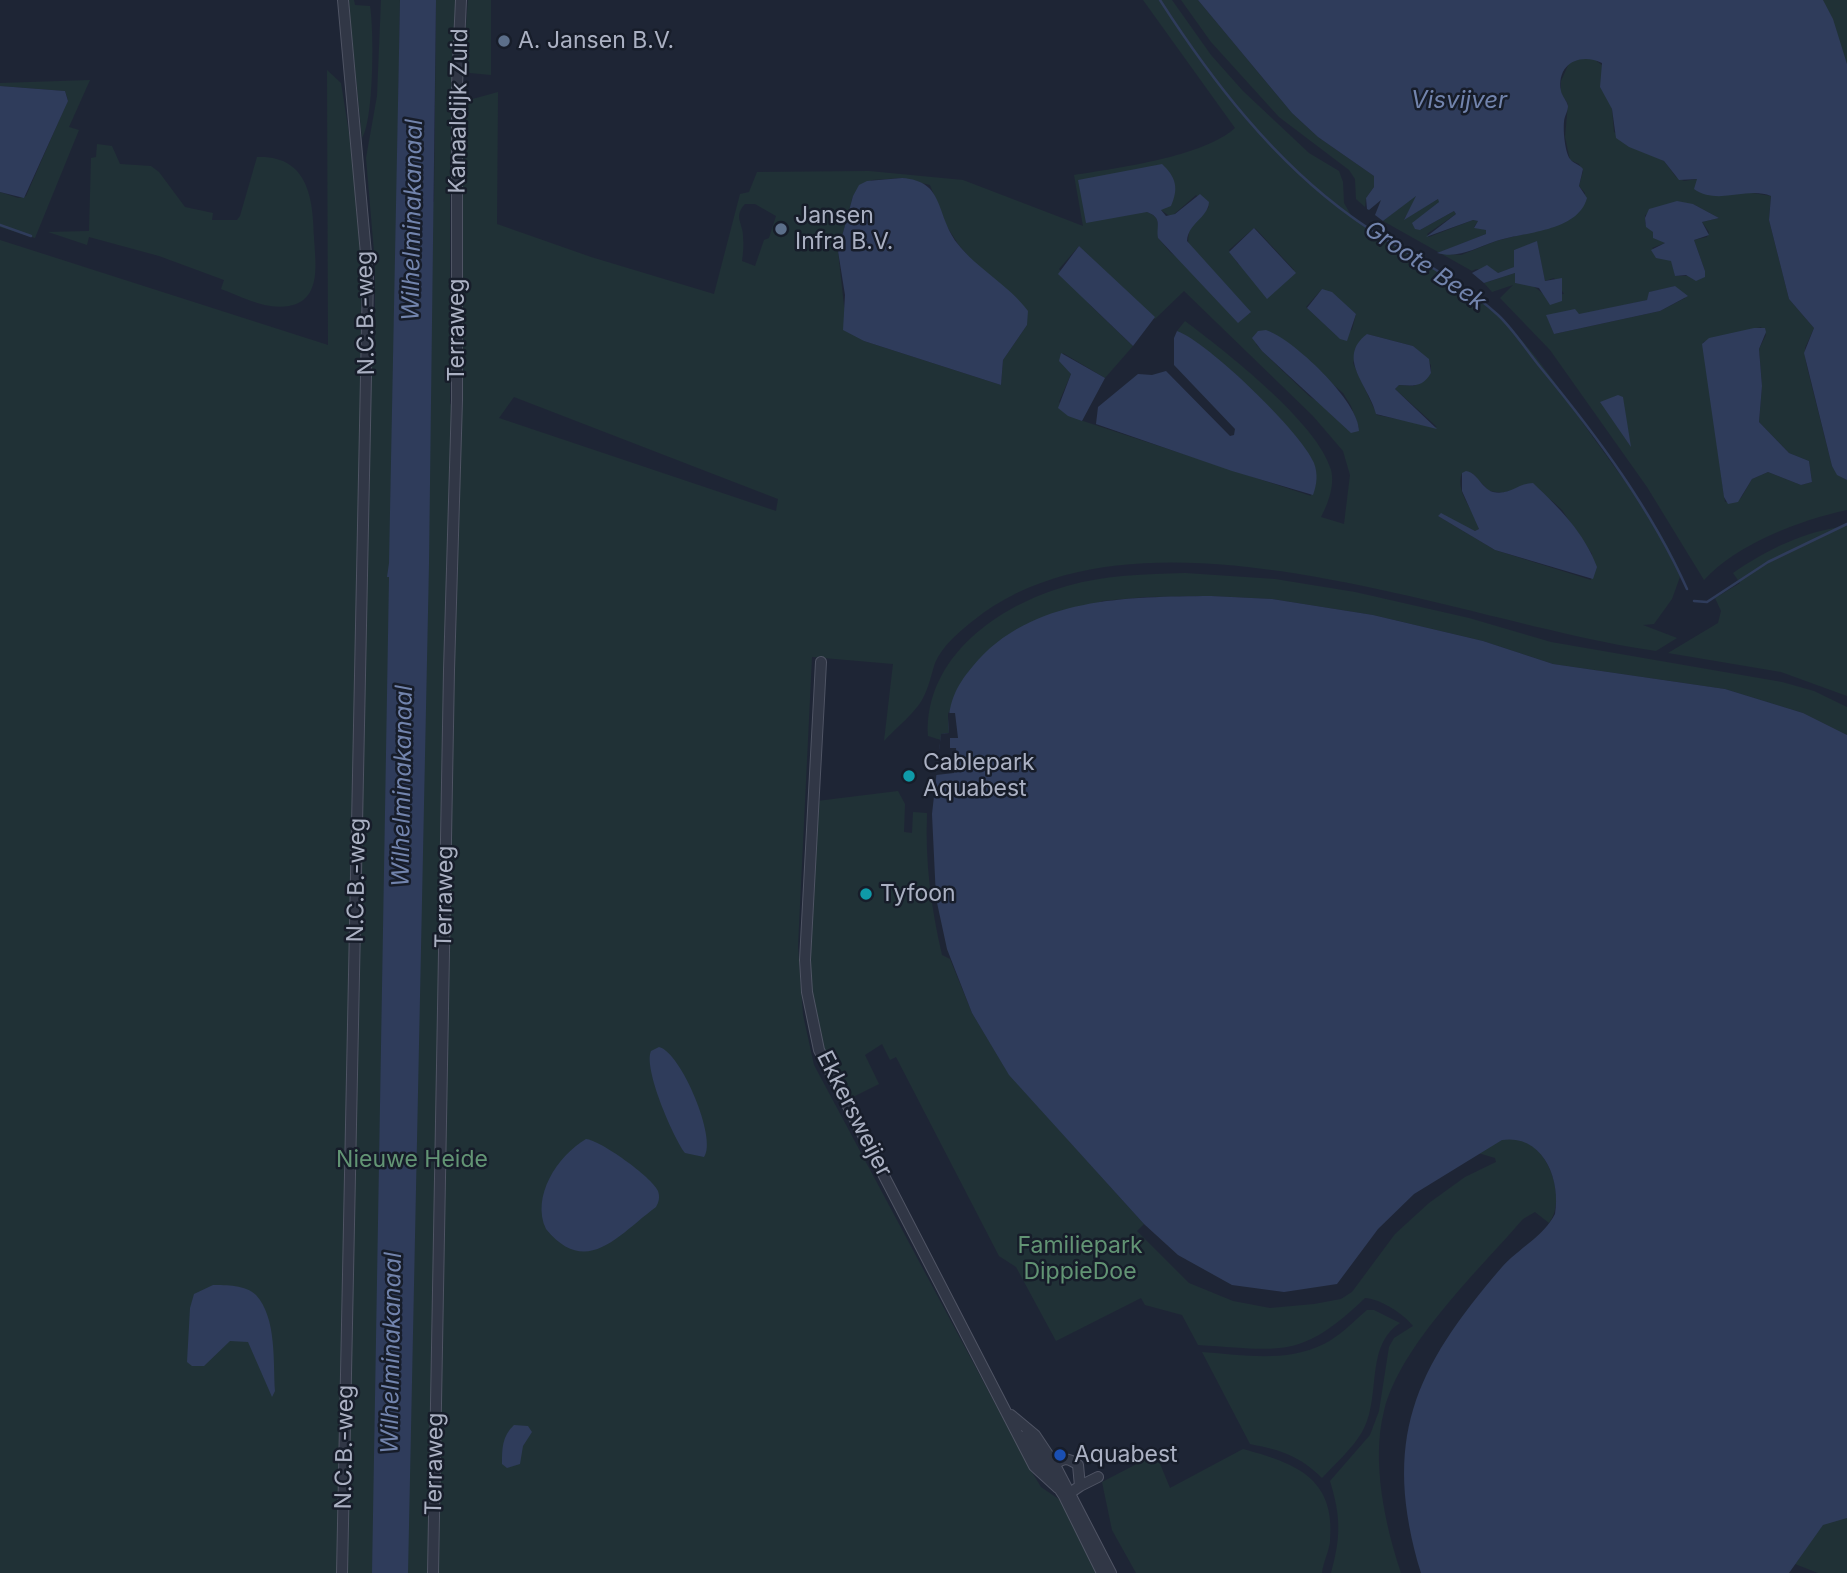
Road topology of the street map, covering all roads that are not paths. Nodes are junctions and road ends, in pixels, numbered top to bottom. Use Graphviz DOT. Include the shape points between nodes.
graph roads {
  1 [pos="343,0"];
  2 [pos="461,0"];
  3 [pos="457,222"];
  4 [pos="821,662"];
  5 [pos="1007,1413"];
  6 [pos="1055,1465"];
  7 [pos="1098,1477"];
  8 [pos="1055,1483"];
  9 [pos="1080,1486"];
  10 [pos="1070,1493"];
  11 [pos="342,1573"];
  12 [pos="433,1573"];
  13 [pos="1102,1573"];
  14 [pos="1111,1573"];
  1 -- 11 [label="street, N.C.B.-weg" via="368,276 368,358"];
  2 -- 3 [label="street, Kanaaldijk Zuid"];
  3 -- 12 [label="street, Terraweg"];
  4 -- 5 [label="street, Ekkersweijer" via="805,949 807,992 819,1050"];
  5 -- 6 [label="street, Ekkersweijer" via="1035,1435"];
  5 -- 8 [label="street, Ekkersweijer" via="1034,1466"];
  6 -- 8 [label="street"];
  6 -- 9 [label="street" via="1070,1459 1078,1465"];
  6 -- 10 [label="street, Ekkersweijer"];
  7 -- 9 [label="street"];
  8 -- 13 [label="street, Ekkersweijer"];
  9 -- 10 [label="street"];
  10 -- 14 [label="street, Ekkersweijer"];
}
